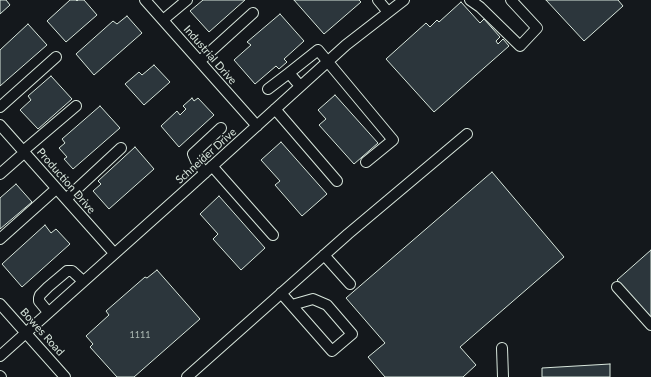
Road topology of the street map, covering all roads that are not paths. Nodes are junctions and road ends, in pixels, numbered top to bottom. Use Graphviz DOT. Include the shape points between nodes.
graph roads {
  1 [pos="145,0"];
  2 [pos="186,0"];
  3 [pos="378,0"];
  4 [pos="404,0"];
  5 [pos="470,0"];
  6 [pos="511,0"];
  7 [pos="388,12"];
  8 [pos="254,13"];
  9 [pos="164,20"];
  10 [pos="56,57"];
  11 [pos="200,61"];
  12 [pos="327,62"];
  13 [pos="289,73"];
  14 [pos="300,86"];
  15 [pos="268,89"];
  16 [pos="0,106"];
  17 [pos="76,106"];
  18 [pos="275,109"];
  19 [pos="0,125"];
  20 [pos="257,126"];
  21 [pos="222,128"];
  22 [pos="466,134"];
  23 [pos="121,148"];
  24 [pos="24,152"];
  25 [pos="366,162"];
  26 [pos="208,169"];
  27 [pos="0,174"];
  28 [pos="337,181"];
  29 [pos="56,189"];
  30 [pos="66,199"];
  31 [pos="272,235"];
  32 [pos="0,239"];
  33 [pos="114,254"];
  34 [pos="324,255"];
  35 [pos="83,281"];
  36 [pos="350,284"];
  37 [pos="617,287"];
  38 [pos="281,293"];
  39 [pos="0,304"];
  40 [pos="292,305"];
  41 [pos="48,312"];
  42 [pos="651,325"];
  43 [pos="26,332"];
  44 [pos="502,348"];
  45 [pos="0,356"];
  46 [pos="65,377"];
  47 [pos="187,377"];
  48 [pos="503,377"];
  1 -- 9 [label="street, Industrial Drive"];
  2 -- 9 [label="street"];
  3 -- 7 [label="street"];
  4 -- 7 [label="street, Schneider Drive"];
  5 -- 6 [label="street" via="520,46 537,28"];
  7 -- 12 [label="street, Schneider Drive"];
  8 -- 11 [label="street"];
  9 -- 11 [label="street, Industrial Drive"];
  10 -- 16 [label="street"];
  11 -- 20 [label="street, Industrial Drive"];
  12 -- 13 [label="street" via="318,50"];
  12 -- 14 [label="street, Schneider Drive"];
  12 -- 25 [label="street" via="394,140"];
  13 -- 14 [label="street"];
  13 -- 15 [label="street"];
  14 -- 18 [label="street, Schneider Drive"];
  17 -- 24 [label="street"];
  18 -- 20 [label="street, Schneider Drive"];
  18 -- 28 [label="street"];
  19 -- 24 [label="street, Production Drive"];
  20 -- 26 [label="street, Schneider Drive"];
  21 -- 26 [label="street" via="193,154 196,161"];
  22 -- 34 [label="street"];
  23 -- 30 [label="street"];
  24 -- 27 [label="street"];
  24 -- 29 [label="street, Production Drive"];
  26 -- 31 [label="street"];
  26 -- 33 [label="street, Schneider Drive"];
  29 -- 30 [label="street, Production Drive"];
  29 -- 32 [label="street"];
  30 -- 33 [label="street, Production Drive"];
  33 -- 35 [label="street, Schneider Drive"];
  34 -- 36 [label="street"];
  34 -- 38 [label="street"];
  35 -- 41 [label="street, Schneider Drive"];
  35 -- 41 [label="street" via="72,271 67,271 48,287 40,295 39,301"];
  37 -- 42 [label="street"];
  38 -- 40 [label="street"];
  38 -- 47 [label="street"];
  39 -- 43 [label="street, Bowes Road"];
  40 -- 40 [label="street" via="332,351 352,334 327,305 313,300"];
  41 -- 43 [label="street, Schneider Drive"];
  43 -- 45 [label="street, Schneider Drive"];
  43 -- 46 [label="street, Bowes Road"];
  44 -- 48 [label="street"];
}
